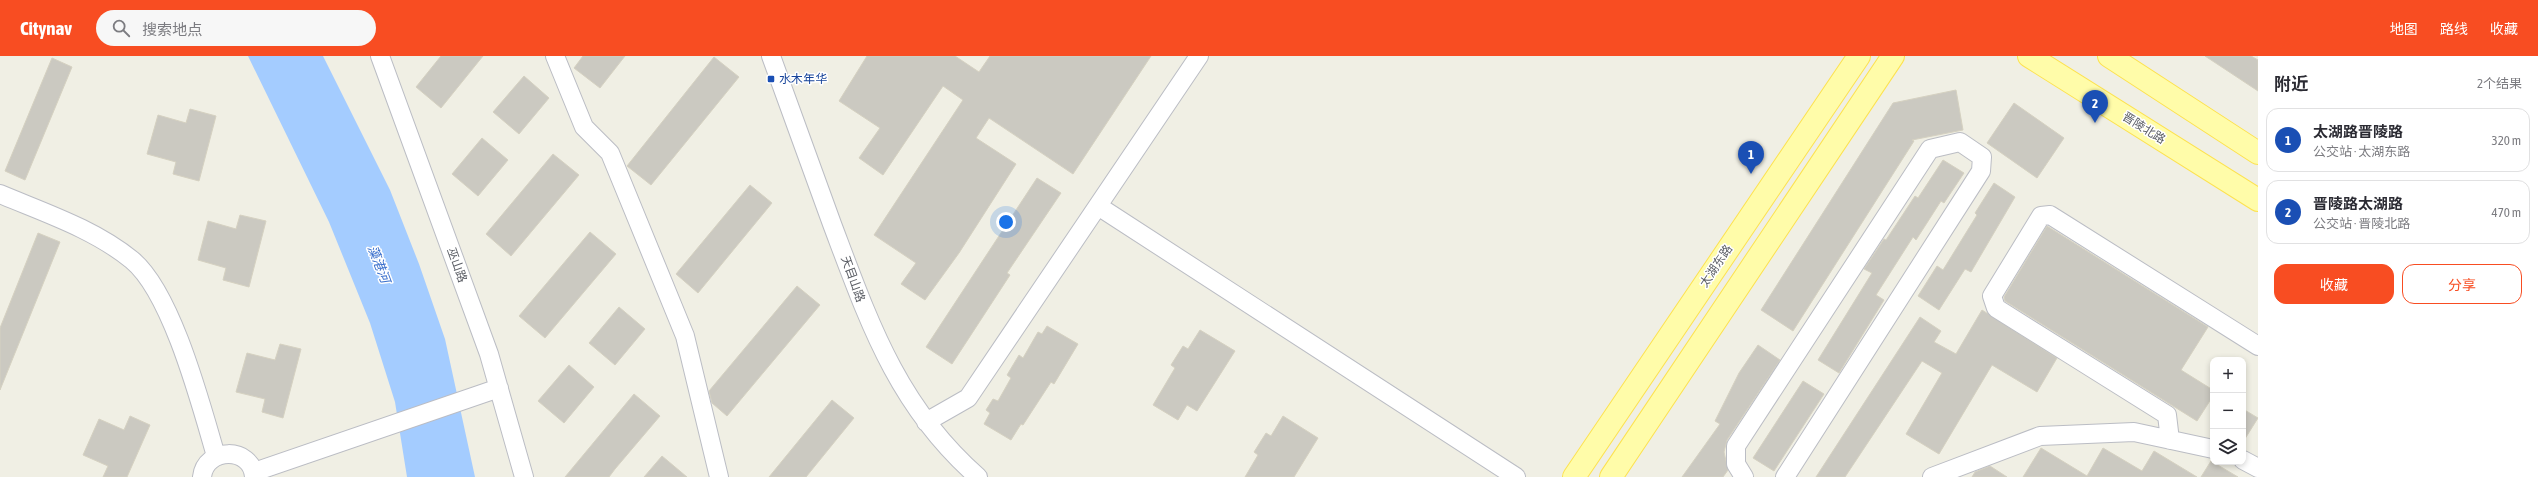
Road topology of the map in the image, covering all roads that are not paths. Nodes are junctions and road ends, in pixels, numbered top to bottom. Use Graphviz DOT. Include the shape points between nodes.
graph roads {
  1 [pos="380,56"];
  2 [pos="555,56"];
  3 [pos="771,56"];
  4 [pos="1859,56"];
  5 [pos="1893,56"];
  6 [pos="2030,56"];
  7 [pos="2110,56"];
  8 [pos="1193,58"];
  9 [pos="2258,153"];
  10 [pos="0,194"];
  11 [pos="2258,200"];
  12 [pos="1098,206"];
  13 [pos="2258,346"];
  14 [pos="500,388"];
  15 [pos="926,422"];
  16 [pos="2170,440"];
  17 [pos="2210,448"];
  18 [pos="216,456"];
  19 [pos="2246,462"];
  20 [pos="2258,468"];
  21 [pos="1496,472"];
  22 [pos="254,474"];
  23 [pos="202,477"];
  24 [pos="524,477"];
  25 [pos="719,477"];
  26 [pos="978,477"];
  27 [pos="1516,477"];
  28 [pos="1574,477"];
  29 [pos="1611,477"];
  30 [pos="1744,477"];
  31 [pos="1785,477"];
  32 [pos="1932,477"];
  1 -- 14 [label="street, 巫山路"];
  2 -- 25 [label="street" via="584,127 610,153 685,336"];
  3 -- 15 [label="street, 天目山路" via="866,315 898,382"];
  4 -- 28 [label="main road, 太湖东路"];
  5 -- 29 [label="main road"];
  6 -- 11 [label="main road, 晋陵北路"];
  7 -- 9 [label="main road"];
  8 -- 12 [label="street"];
  10 -- 18 [label="street" via="110,244 133,261 147,277 162,302 193,378"];
  12 -- 15 [label="street" via="968,398"];
  12 -- 21 [label="street"];
  13 -- 16 [label="street" via="2050,214 2041,216 1992,296 1996,308 2167,415"];
  14 -- 22 [label="street"];
  14 -- 24 [label="street, 巫山路"];
  15 -- 26 [label="street, 天目山路" via="953,455"];
  16 -- 17 [label="street"];
  16 -- 32 [label="street" via="2134,432 2040,436"];
  18 -- 22 [label="street" via="230,454 243,457"];
  18 -- 23 [label="street" via="208,462"];
  19 -- 20 [label="street"];
  21 -- 27 [label="street"];
  30 -- 31 [label="street" via="1736,464 1736,446 1930,149 1960,142 1982,157 1981,171"];
}
